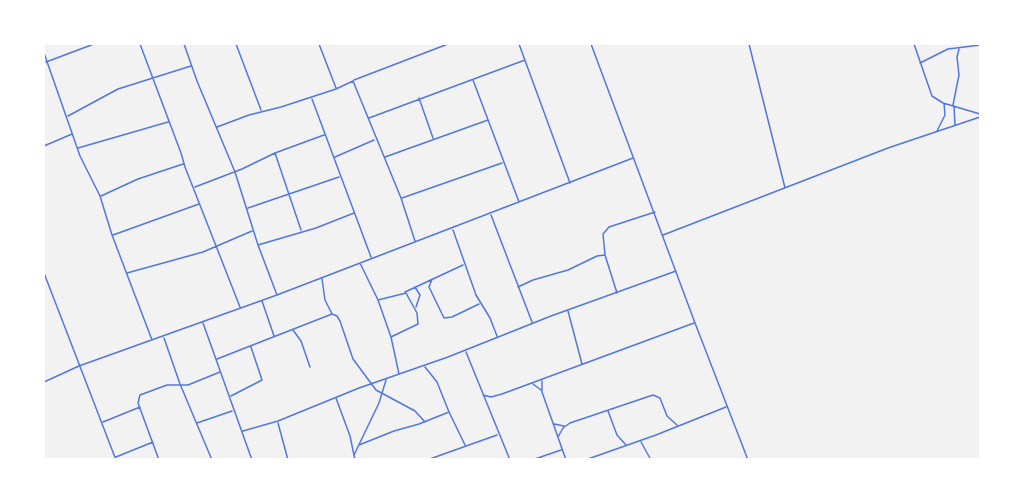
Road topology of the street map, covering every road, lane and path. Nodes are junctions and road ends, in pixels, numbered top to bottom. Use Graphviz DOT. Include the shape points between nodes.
graph roads {
  1 [pos="94,44"];
  2 [pos="140,44"];
  3 [pos="184,44"];
  4 [pos="236,44"];
  5 [pos="319,44"];
  6 [pos="432,44"];
  7 [pos="448,44"];
  8 [pos="519,44"];
  9 [pos="591,44"];
  10 [pos="749,44"];
  11 [pos="914,44"];
  12 [pos="981,45"];
  13 [pos="435,48"];
  14 [pos="960,48"];
  15 [pos="44,53"];
  16 [pos="525,60"];
  17 [pos="45,62"];
  18 [pos="920,63"];
  19 [pos="192,66"];
  20 [pos="154,78"];
  21 [pos="473,79"];
  22 [pos="353,81"];
  23 [pos="336,89"];
  24 [pos="312,97"];
  25 [pos="419,98"];
  26 [pos="944,103"];
  27 [pos="953,106"];
  28 [pos="261,111"];
  29 [pos="67,116"];
  30 [pos="981,116"];
  31 [pos="369,118"];
  32 [pos="489,120"];
  33 [pos="169,122"];
  34 [pos="955,126"];
  35 [pos="217,127"];
  36 [pos="936,132"];
  37 [pos="73,134"];
  38 [pos="324,135"];
  39 [pos="375,139"];
  40 [pos="434,139"];
  41 [pos="44,146"];
  42 [pos="77,148"];
  43 [pos="275,153"];
  44 [pos="384,157"];
  45 [pos="334,158"];
  46 [pos="633,158"];
  47 [pos="183,163"];
  48 [pos="503,163"];
  49 [pos="235,172"];
  50 [pos="341,176"];
  51 [pos="570,184"];
  52 [pos="194,187"];
  53 [pos="785,189"];
  54 [pos="100,196"];
  55 [pos="288,196"];
  56 [pos="401,198"];
  57 [pos="200,203"];
  58 [pos="519,203"];
  59 [pos="247,209"];
  60 [pos="655,212"];
  61 [pos="355,213"];
  62 [pos="490,214"];
  63 [pos="453,228"];
  64 [pos="253,230"];
  65 [pos="301,231"];
  66 [pos="112,235"];
  67 [pos="662,235"];
  68 [pos="415,242"];
  69 [pos="258,245"];
  70 [pos="217,247"];
  71 [pos="605,255"];
  72 [pos="372,258"];
  73 [pos="360,263"];
  74 [pos="465,265"];
  75 [pos="676,271"];
  76 [pos="44,273"];
  77 [pos="127,273"];
  78 [pos="322,278"];
  79 [pos="432,279"];
  80 [pos="415,286"];
  81 [pos="518,288"];
  82 [pos="404,292"];
  83 [pos="617,293"];
  84 [pos="277,295"];
  85 [pos="378,300"];
  86 [pos="262,301"];
  87 [pos="480,303"];
  88 [pos="240,308"];
  89 [pos="416,310"];
  90 [pos="567,310"];
  91 [pos="332,314"];
  92 [pos="203,322"];
  93 [pos="532,323"];
  94 [pos="694,323"];
  95 [pos="292,330"];
  96 [pos="274,336"];
  97 [pos="497,336"];
  98 [pos="164,337"];
  99 [pos="391,338"];
  100 [pos="152,341"];
  101 [pos="251,346"];
  102 [pos="466,350"];
  103 [pos="216,359"];
  104 [pos="582,364"];
  105 [pos="79,366"];
  106 [pos="424,366"];
  107 [pos="310,367"];
  108 [pos="220,372"];
  109 [pos="399,375"];
  110 [pos="386,379"];
  111 [pos="543,380"];
  112 [pos="44,382"];
  113 [pos="532,383"];
  114 [pos="180,384"];
  115 [pos="372,384"];
  116 [pos="541,390"];
  117 [pos="381,393"];
  118 [pos="483,395"];
  119 [pos="229,396"];
  120 [pos="336,398"];
  121 [pos="140,407"];
  122 [pos="726,407"];
  123 [pos="234,410"];
  124 [pos="607,410"];
  125 [pos="449,412"];
  126 [pos="278,421"];
  127 [pos="425,422"];
  128 [pos="102,423"];
  129 [pos="552,423"];
  130 [pos="196,424"];
  131 [pos="565,426"];
  132 [pos="678,426"];
  133 [pos="243,431"];
  134 [pos="499,434"];
  135 [pos="558,437"];
  136 [pos="641,440"];
  137 [pos="153,442"];
  138 [pos="359,445"];
  139 [pos="465,445"];
  140 [pos="626,445"];
  141 [pos="562,450"];
  142 [pos="354,455"];
  143 [pos="115,459"];
  144 [pos="159,459"];
  145 [pos="212,459"];
  146 [pos="252,459"];
  147 [pos="288,459"];
  148 [pos="355,459"];
  149 [pos="428,459"];
  150 [pos="510,459"];
  151 [pos="532,459"];
  152 [pos="566,459"];
  153 [pos="585,459"];
  154 [pos="651,459"];
  155 [pos="748,459"];
  1 -- 17 [label="street"];
  2 -- 20 [label="street"];
  3 -- 19 [label="street"];
  4 -- 28 [label="street"];
  5 -- 23 [label="street"];
  6 -- 13 [label="street"];
  7 -- 13 [label="street"];
  8 -- 16 [label="street"];
  9 -- 46 [label="street"];
  10 -- 53 [label="street"];
  11 -- 18 [label="street"];
  12 -- 14 [label="street"];
  13 -- 22 [label="street"];
  14 -- 18 [label="street"];
  14 -- 27 [label="street"];
  15 -- 17 [label="street"];
  16 -- 21 [label="street"];
  16 -- 51 [label="street"];
  17 -- 29 [label="street"];
  18 -- 26 [label="street" via="932,96"];
  19 -- 20 [label="street"];
  19 -- 35 [label="street"];
  20 -- 29 [label="street" via="113,91"];
  20 -- 33 [label="street"];
  21 -- 25 [label="street"];
  21 -- 32 [label="street"];
  22 -- 23 [label="street"];
  22 -- 31 [label="street"];
  23 -- 24 [label="street"];
  24 -- 28 [label="street"];
  24 -- 38 [label="street"];
  25 -- 31 [label="street"];
  25 -- 40 [label="street"];
  26 -- 27 [label="street"];
  26 -- 36 [label="street" via="945,114"];
  27 -- 30 [label="street"];
  27 -- 34 [label="street"];
  28 -- 35 [label="street"];
  29 -- 37 [label="street"];
  30 -- 34 [label="street"];
  31 -- 39 [label="street"];
  32 -- 40 [label="street"];
  32 -- 48 [label="street"];
  33 -- 42 [label="street"];
  33 -- 47 [label="street"];
  34 -- 36 [label="street"];
  35 -- 49 [label="street"];
  36 -- 53 [label="street"];
  37 -- 41 [label="street"];
  37 -- 42 [label="street"];
  38 -- 43 [label="street"];
  38 -- 45 [label="street"];
  39 -- 44 [label="street"];
  39 -- 45 [label="street"];
  40 -- 44 [label="street"];
  42 -- 54 [label="street"];
  43 -- 49 [label="street"];
  43 -- 55 [label="street"];
  44 -- 56 [label="street"];
  45 -- 50 [label="street"];
  46 -- 51 [label="street"];
  46 -- 60 [label="street"];
  47 -- 52 [label="street"];
  47 -- 54 [label="street"];
  48 -- 56 [label="street"];
  48 -- 58 [label="street"];
  49 -- 52 [label="street"];
  49 -- 59 [label="street"];
  50 -- 55 [label="street"];
  50 -- 61 [label="street"];
  51 -- 58 [label="street"];
  52 -- 57 [label="street"];
  53 -- 67 [label="street"];
  54 -- 66 [label="street"];
  55 -- 59 [label="street"];
  55 -- 65 [label="street"];
  56 -- 68 [label="street"];
  57 -- 66 [label="street"];
  57 -- 70 [label="street"];
  58 -- 62 [label="street"];
  59 -- 64 [label="street"];
  60 -- 67 [label="street"];
  60 -- 71 [label="street" via="609,227 603,236"];
  61 -- 65 [label="street"];
  61 -- 72 [label="street"];
  62 -- 63 [label="street"];
  62 -- 81 [label="street"];
  63 -- 68 [label="street"];
  63 -- 74 [label="street"];
  64 -- 69 [label="street"];
  64 -- 70 [label="street"];
  65 -- 69 [label="street"];
  66 -- 77 [label="street"];
  67 -- 75 [label="street"];
  68 -- 72 [label="street"];
  69 -- 84 [label="street"];
  70 -- 77 [label="street"];
  70 -- 88 [label="street"];
  71 -- 81 [label="street"];
  71 -- 83 [label="street"];
  72 -- 73 [label="street"];
  73 -- 78 [label="street"];
  73 -- 85 [label="street"];
  74 -- 79 [label="street"];
  74 -- 87 [label="street"];
  75 -- 83 [label="street"];
  75 -- 94 [label="street"];
  76 -- 105 [label="street"];
  77 -- 100 [label="street"];
  78 -- 84 [label="street"];
  78 -- 91 [label="street" via="324,298"];
  79 -- 80 [label="street"];
  79 -- 87 [label="street" via="429,287 444,318"];
  80 -- 82 [label="street"];
  80 -- 89 [label="street" via="420,295"];
  81 -- 93 [label="street"];
  82 -- 85 [label="street"];
  82 -- 89 [label="street"];
  83 -- 90 [label="street"];
  84 -- 86 [label="street"];
  85 -- 99 [label="street"];
  86 -- 88 [label="street"];
  86 -- 96 [label="street"];
  87 -- 97 [label="street"];
  88 -- 92 [label="street"];
  89 -- 99 [label="street" via="418,324"];
  90 -- 93 [label="street"];
  90 -- 104 [label="street"];
  91 -- 95 [label="street"];
  91 -- 115 [label="street" via="340,321 351,356"];
  92 -- 98 [label="street"];
  92 -- 103 [label="street"];
  93 -- 97 [label="street"];
  94 -- 104 [label="street"];
  94 -- 122 [label="street"];
  95 -- 96 [label="street"];
  95 -- 107 [label="street" via="301,341"];
  96 -- 101 [label="street"];
  97 -- 102 [label="street"];
  98 -- 100 [label="street"];
  98 -- 114 [label="street"];
  99 -- 109 [label="street"];
  100 -- 105 [label="street"];
  101 -- 103 [label="street"];
  101 -- 119 [label="street" via="262,380"];
  102 -- 106 [label="street"];
  102 -- 118 [label="street"];
  103 -- 108 [label="street"];
  104 -- 111 [label="street"];
  105 -- 112 [label="street"];
  105 -- 128 [label="street"];
  106 -- 109 [label="street"];
  106 -- 125 [label="street" via="437,382"];
  108 -- 114 [label="street" via="188,385"];
  108 -- 119 [label="street"];
  109 -- 110 [label="street"];
  110 -- 115 [label="street"];
  110 -- 117 [label="street"];
  111 -- 113 [label="street"];
  111 -- 116 [label="street"];
  113 -- 116 [label="street"];
  113 -- 118 [label="street" via="495,396"];
  114 -- 121 [label="street" via="145,392 138,398"];
  114 -- 130 [label="street"];
  115 -- 117 [label="street"];
  115 -- 120 [label="street"];
  116 -- 129 [label="street"];
  117 -- 127 [label="street" via="415,411"];
  117 -- 138 [label="street"];
  118 -- 134 [label="street"];
  119 -- 123 [label="street"];
  120 -- 126 [label="street"];
  120 -- 142 [label="street"];
  121 -- 128 [label="street"];
  121 -- 137 [label="street"];
  122 -- 132 [label="street"];
  122 -- 155 [label="street"];
  123 -- 130 [label="street"];
  123 -- 133 [label="street"];
  124 -- 131 [label="street"];
  124 -- 132 [label="street" via="653,395 660,398 667,416"];
  124 -- 140 [label="street" via="617,435"];
  125 -- 127 [label="street"];
  125 -- 139 [label="street"];
  126 -- 133 [label="street"];
  126 -- 147 [label="street"];
  127 -- 138 [label="street"];
  128 -- 143 [label="street"];
  129 -- 131 [label="street"];
  129 -- 135 [label="street"];
  130 -- 145 [label="street"];
  131 -- 135 [label="street"];
  132 -- 136 [label="street"];
  133 -- 146 [label="street"];
  134 -- 139 [label="street"];
  134 -- 150 [label="street"];
  135 -- 141 [label="street"];
  136 -- 140 [label="street"];
  136 -- 154 [label="street"];
  137 -- 143 [label="street"];
  137 -- 144 [label="street"];
  138 -- 142 [label="street"];
  139 -- 149 [label="street"];
  140 -- 153 [label="street"];
  141 -- 151 [label="street"];
  141 -- 152 [label="street"];
  142 -- 148 [label="street"];
}
